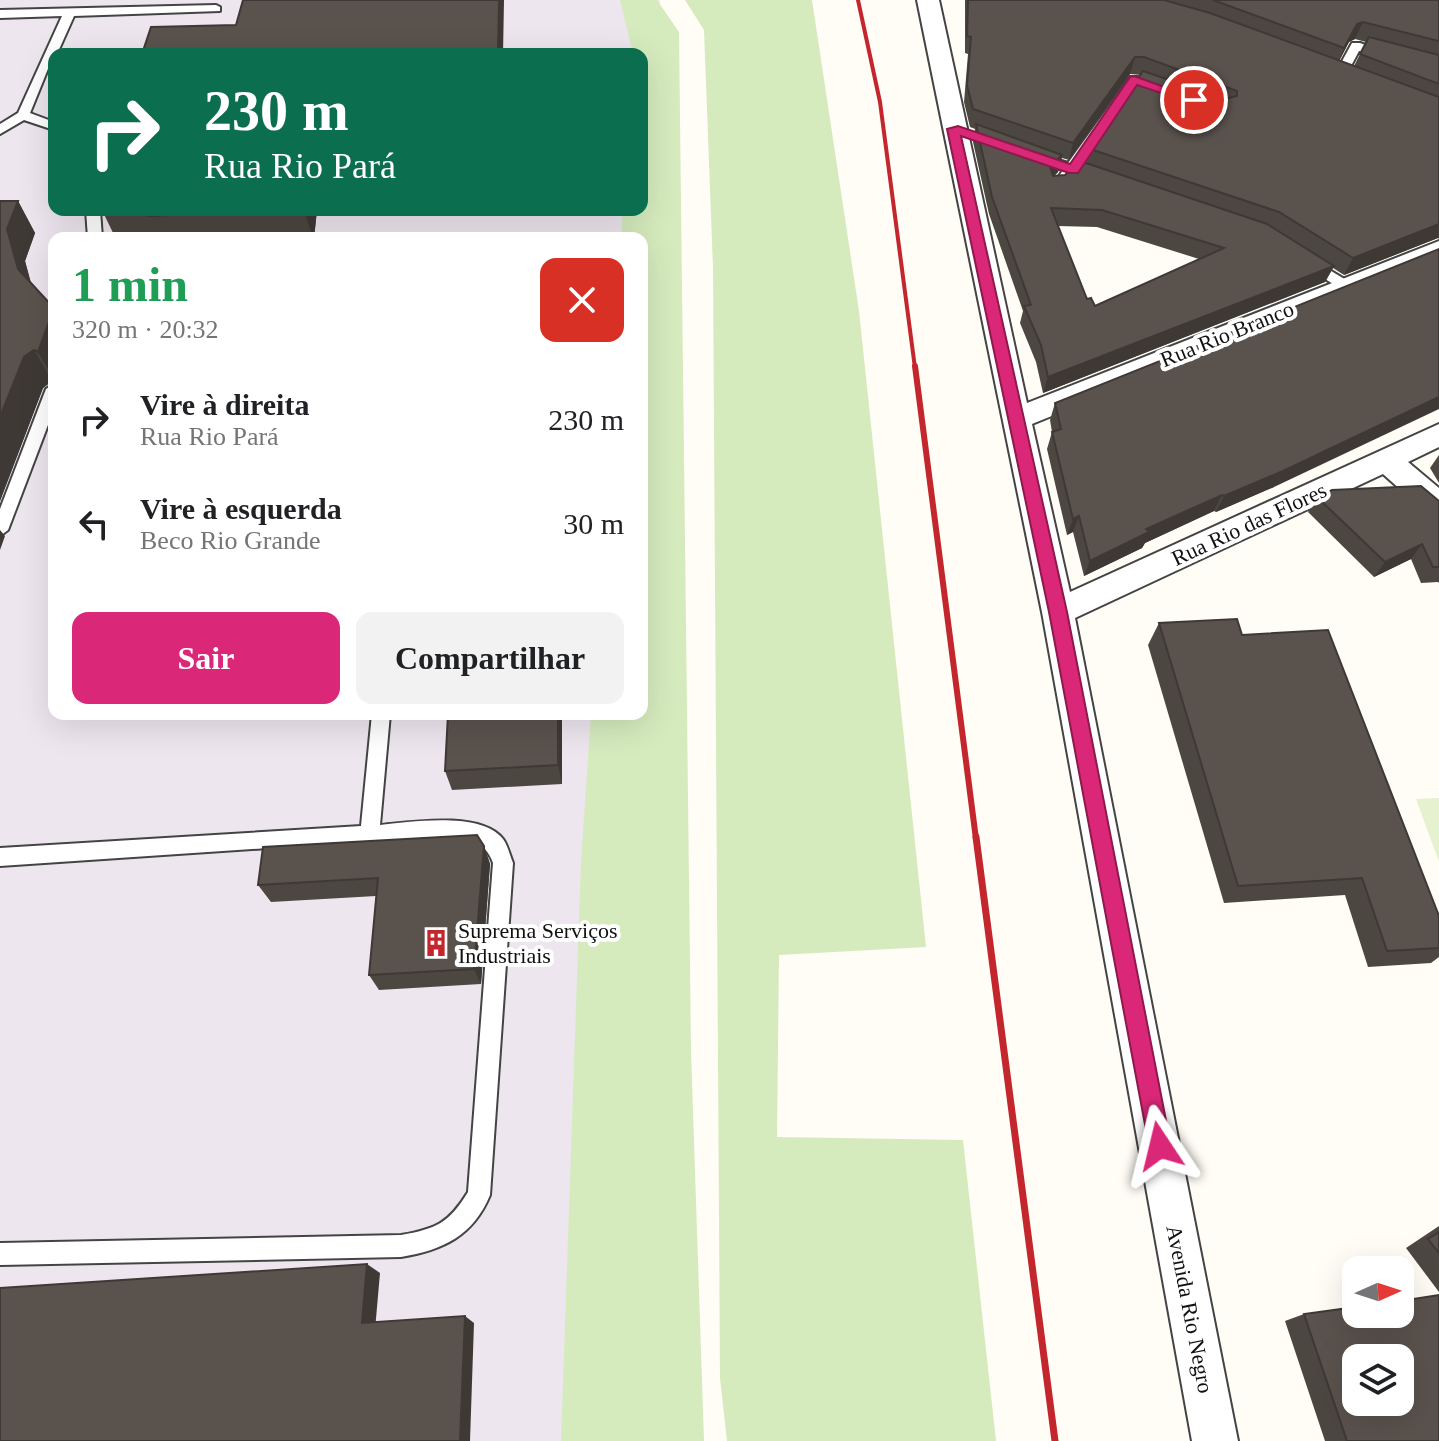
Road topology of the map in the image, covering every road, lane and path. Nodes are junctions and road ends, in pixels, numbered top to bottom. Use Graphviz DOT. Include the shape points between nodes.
graph roads {
  1 [pos="928,0"];
  2 [pos="216,9"];
  3 [pos="70,11"];
  4 [pos="0,14"];
  5 [pos="53,48"];
  6 [pos="1397,57"];
  7 [pos="48,60"];
  8 [pos="1326,69"];
  9 [pos="1341,74"];
  10 [pos="1354,79"];
  11 [pos="1179,95"];
  12 [pos="23,115"];
  13 [pos="48,124"];
  14 [pos="0,130"];
  15 [pos="1028,154"];
  16 [pos="1073,170"];
  17 [pos="1115,184"];
  18 [pos="1054,187"];
  19 [pos="1439,249"];
  20 [pos="1295,254"];
  21 [pos="1346,286"];
  22 [pos="48,405"];
  23 [pos="1016,419"];
  24 [pos="1439,435"];
  25 [pos="1387,460"];
  26 [pos="1439,506"];
  27 [pos="0,530"];
  28 [pos="1058,612"];
  29 [pos="380,720"];
  30 [pos="370,834"];
  31 [pos="0,857"];
  32 [pos="0,1254"];
  33 [pos="1215,1441"];
  1 -- 23 [label="street, Avenida Rio Negro" via="960,132"];
  2 -- 3 [label="lane"];
  3 -- 4 [label="lane"];
  3 -- 5 [label="lane"];
  6 -- 9 [label="lane" via="1356,46"];
  7 -- 12 [label="lane"];
  8 -- 9 [label="lane"];
  9 -- 10 [label="lane"];
  11 -- 16 [label="lane" via="1134,80"];
  12 -- 13 [label="lane"];
  12 -- 14 [label="lane"];
  15 -- 16 [label="lane"];
  16 -- 17 [label="lane"];
  16 -- 18 [label="lane"];
  19 -- 21 [label="street, Rua Rio Branco"];
  20 -- 21 [label="lane"];
  21 -- 23 [label="street, Rua Rio Branco"];
  22 -- 27 [label="lane"];
  23 -- 28 [label="street, Avenida Rio Negro"];
  24 -- 25 [label="street, Rua Rio das Flores"];
  25 -- 26 [label="street"];
  25 -- 28 [label="street, Rua Rio das Flores"];
  28 -- 33 [label="street, Avenida Rio Negro"];
  29 -- 30 [label="lane"];
  30 -- 31 [label="lane"];
  30 -- 32 [label="lane" via="463,829 496,846 503,863 479,1195 461,1225 434,1241 401,1246"];
}
